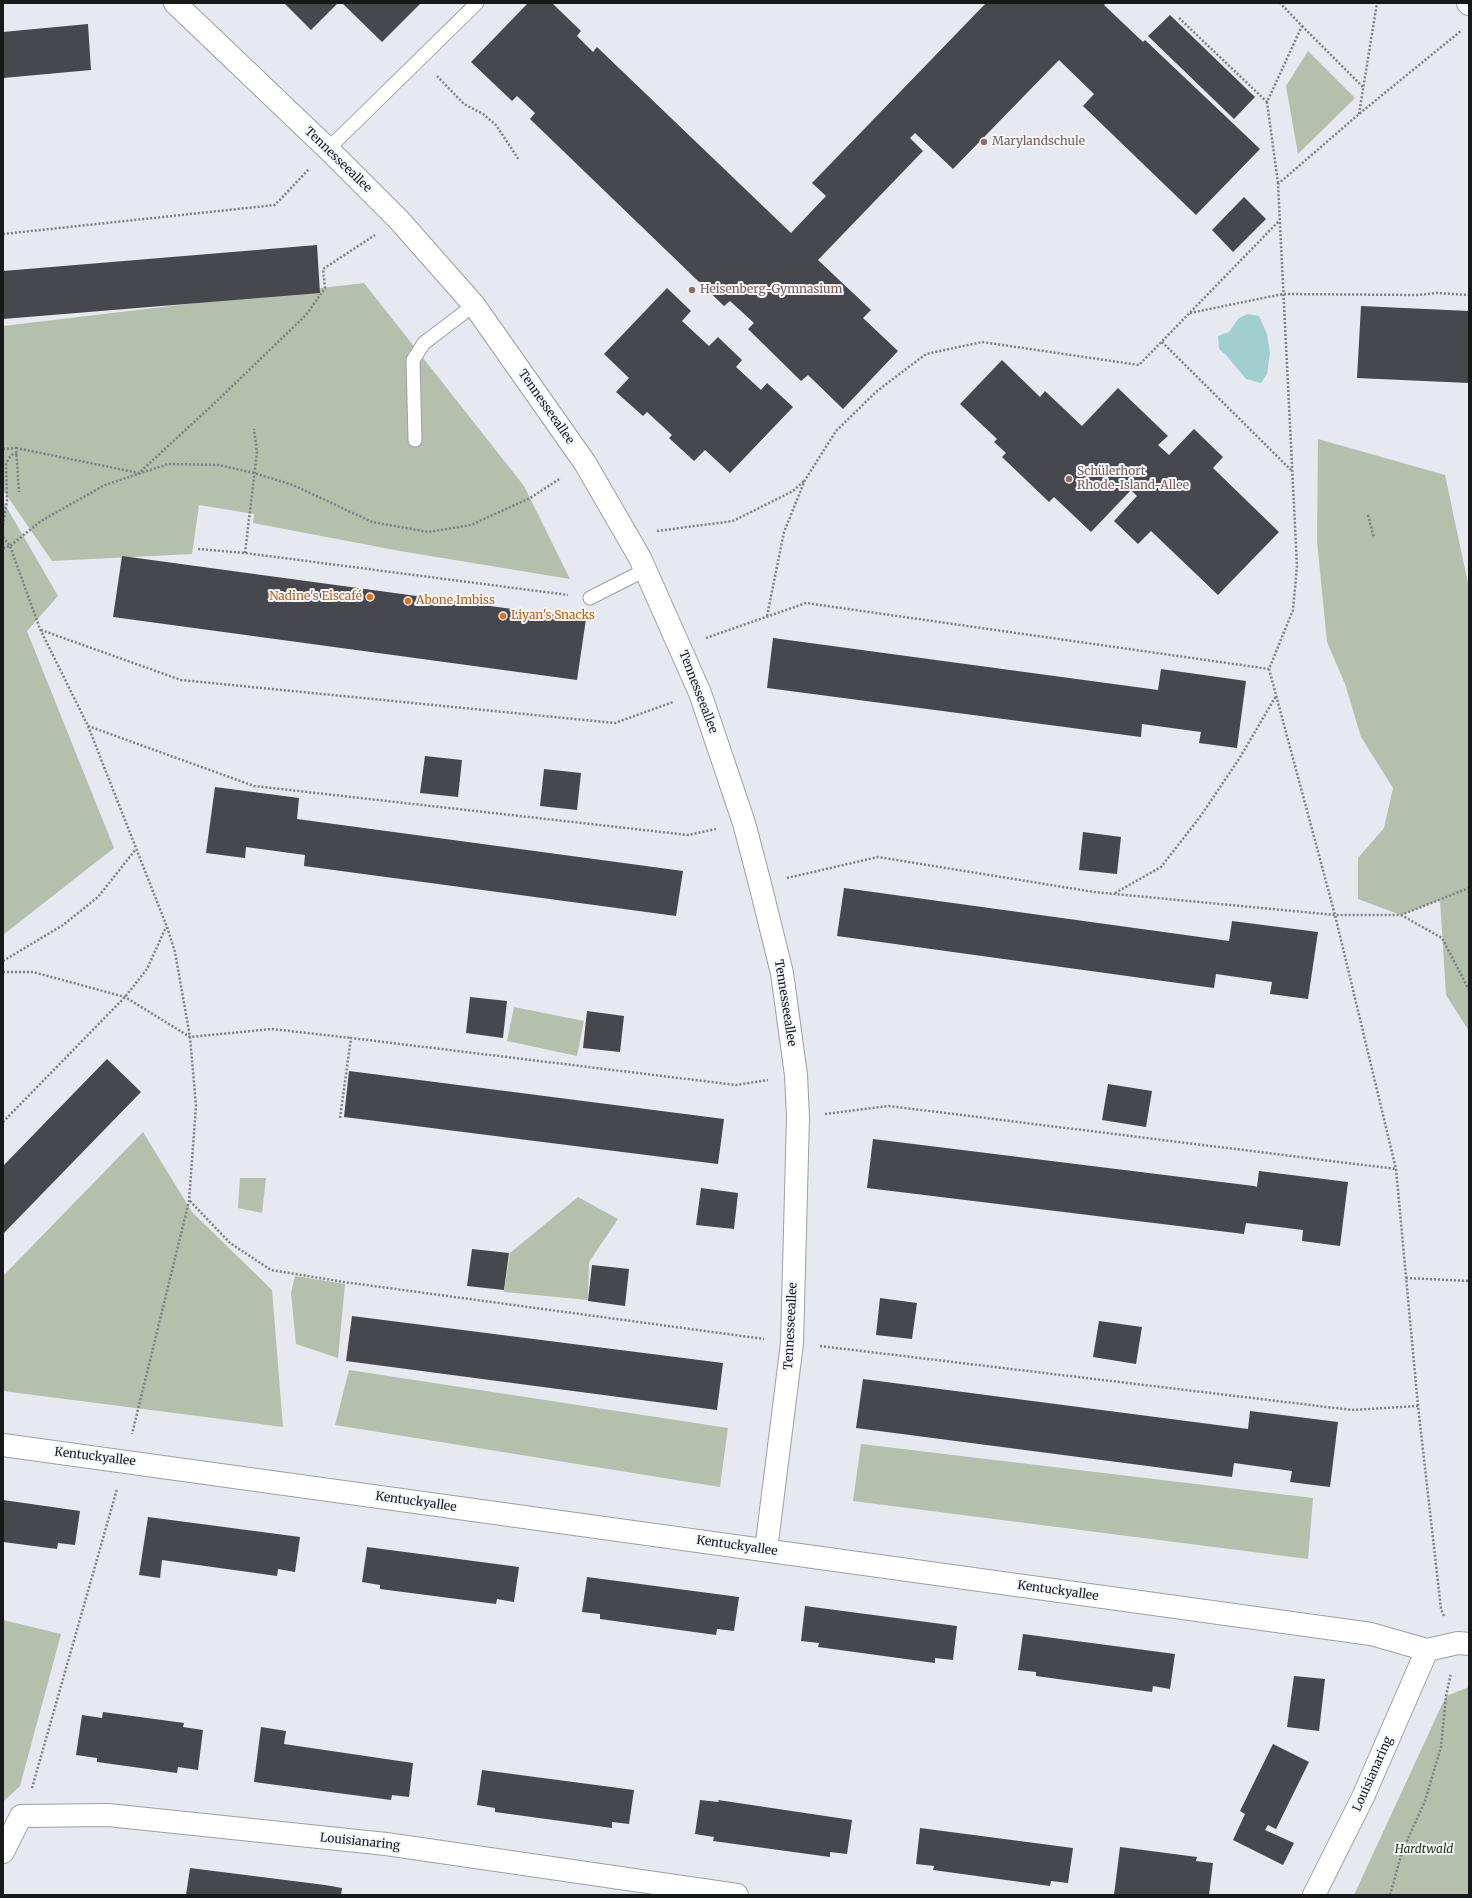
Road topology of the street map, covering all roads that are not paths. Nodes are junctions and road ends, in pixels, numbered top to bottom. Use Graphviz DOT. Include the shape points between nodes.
graph roads {
  1 [pos="175,3"];
  2 [pos="477,3"];
  3 [pos="328,149"];
  4 [pos="474,305"];
  5 [pos="415,440"];
  6 [pos="645,570"];
  7 [pos="590,598"];
  8 [pos="3,1445"];
  9 [pos="766,1550"];
  10 [pos="1464,1644"];
  11 [pos="1427,1650"];
  12 [pos="3,1852"];
  13 [pos="737,1895"];
  14 [pos="1314,1895"];
  1 -- 3 [label="street, Tennesseeallee"];
  2 -- 3 [label="lane"];
  3 -- 4 [label="street, Tennesseeallee" via="398,220"];
  4 -- 5 [label="lane" via="424,343 413,360"];
  4 -- 6 [label="street, Tennesseeallee" via="585,463"];
  6 -- 7 [label="lane"];
  6 -- 9 [label="street, Tennesseeallee" via="700,693 744,823 782,973 796,1075 798,1117 792,1343"];
  8 -- 9 [label="street, Kentuckyallee"];
  9 -- 11 [label="street, Kentuckyallee" via="1371,1634"];
  10 -- 11 [label="street, Kentuckyallee"];
  11 -- 14 [label="street, Louisianaring" via="1363,1797"];
  12 -- 13 [label="street, Louisianaring" via="21,1816 108,1815 386,1844"];
}
